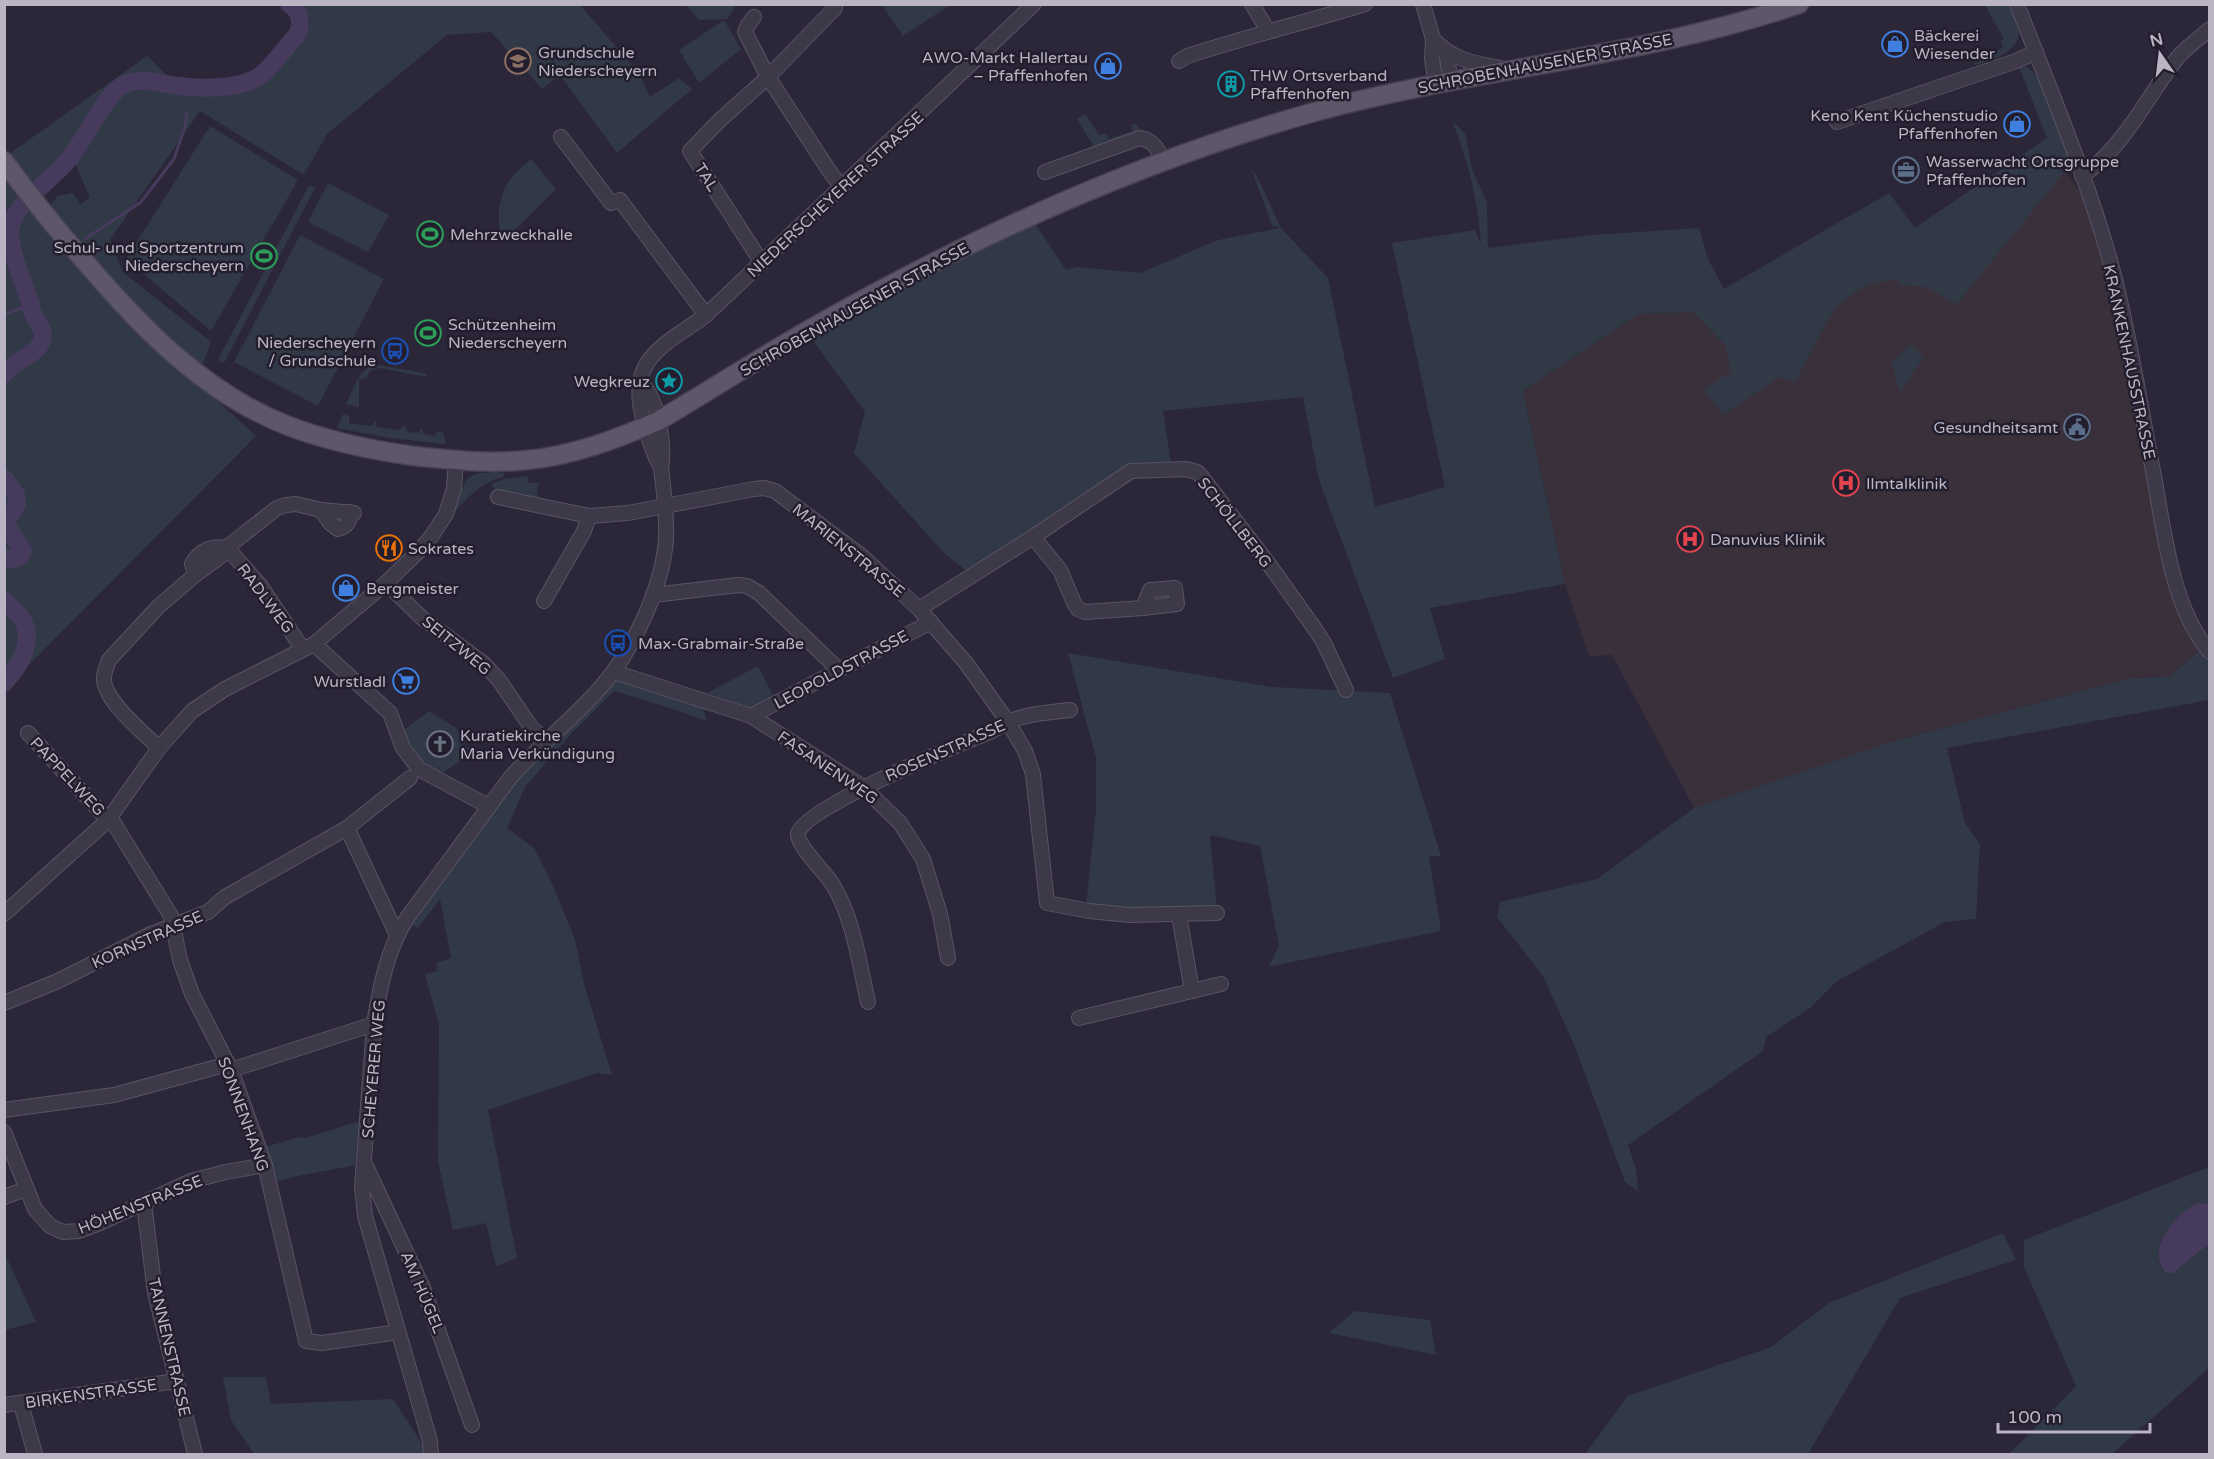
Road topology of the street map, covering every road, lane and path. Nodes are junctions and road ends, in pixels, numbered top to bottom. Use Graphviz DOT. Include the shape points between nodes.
graph roads {
  1 [pos="1252,4"];
  2 [pos="1365,4"];
  3 [pos="1423,4"];
  4 [pos="1799,4"];
  5 [pos="2017,4"];
  6 [pos="1026,7"];
  7 [pos="835,8"];
  8 [pos="754,17"];
  9 [pos="2210,29"];
  10 [pos="1268,30"];
  11 [pos="1433,39"];
  12 [pos="1446,52"];
  13 [pos="2036,52"];
  14 [pos="1179,61"];
  15 [pos="1506,70"];
  16 [pos="768,76"];
  17 [pos="1444,82"];
  18 [pos="1837,122"];
  19 [pos="561,137"];
  20 [pos="4,161"];
  21 [pos="1163,161"];
  22 [pos="1045,172"];
  23 [pos="2082,176"];
  24 [pos="842,187"];
  25 [pos="762,263"];
  26 [pos="706,315"];
  27 [pos="651,424"];
  28 [pos="456,460"];
  29 [pos="498,497"];
  30 [pos="665,507"];
  31 [pos="352,512"];
  32 [pos="589,516"];
  33 [pos="1033,537"];
  34 [pos="227,549"];
  35 [pos="386,583"];
  36 [pos="653,595"];
  37 [pos="544,601"];
  38 [pos="1143,608"];
  39 [pos="919,609"];
  40 [pos="931,622"];
  41 [pos="308,646"];
  42 [pos="2210,652"];
  43 [pos="838,670"];
  44 [pos="614,672"];
  45 [pos="1346,690"];
  46 [pos="1070,710"];
  47 [pos="751,716"];
  48 [pos="1008,722"];
  49 [pos="28,733"];
  50 [pos="545,740"];
  51 [pos="159,748"];
  52 [pos="410,778"];
  53 [pos="863,788"];
  54 [pos="488,806"];
  55 [pos="109,818"];
  56 [pos="347,828"];
  57 [pos="1217,913"];
  58 [pos="4,914"];
  59 [pos="1179,915"];
  60 [pos="174,925"];
  61 [pos="397,935"];
  62 [pos="948,958"];
  63 [pos="1221,984"];
  64 [pos="1192,991"];
  65 [pos="868,1002"];
  66 [pos="4,1003"];
  67 [pos="1079,1018"];
  68 [pos="374,1024"];
  69 [pos="230,1067"];
  70 [pos="4,1110"];
  71 [pos="4,1132"];
  72 [pos="364,1162"];
  73 [pos="265,1165"];
  74 [pos="26,1189"];
  75 [pos="4,1197"];
  76 [pos="144,1203"];
  77 [pos="398,1332"];
  78 [pos="177,1382"];
  79 [pos="21,1404"];
  80 [pos="4,1405"];
  81 [pos="472,1425"];
  82 [pos="35,1455"];
  83 [pos="195,1455"];
  84 [pos="431,1455"];
  1 -- 10 [label="street"];
  2 -- 10 [label="street"];
  3 -- 11 [label="street"];
  4 -- 15 [label="main road, SCHROBENHAUSENER STRASSE" via="1675,39"];
  5 -- 13 [label="street, KRANKENHAUSSTRASSE"];
  6 -- 24 [label="street, NIEDERSCHEYERER STRASSE"];
  7 -- 16 [label="street, TAL"];
  8 -- 16 [label="street" via="745,32"];
  9 -- 23 [label="street" via="2179,56 2116,147"];
  10 -- 14 [label="street"];
  11 -- 12 [label="street"];
  11 -- 17 [label="street" via="1432,59"];
  12 -- 15 [label="street"];
  12 -- 17 [label="street"];
  13 -- 18 [label="street"];
  13 -- 23 [label="street, KRANKENHAUSSTRASSE"];
  15 -- 17 [label="main road, SCHROBENHAUSENER STRASSE"];
  16 -- 24 [label="street"];
  16 -- 25 [label="street, TAL" via="690,151"];
  17 -- 21 [label="main road, SCHROBENHAUSENER STRASSE" via="1317,112"];
  19 -- 26 [label="street" via="611,203 620,200"];
  20 -- 28 [label="main road, SCHROBENHAUSENER STRASSE" via="42,212 140,324 223,392 267,417 327,438 368,449"];
  21 -- 22 [label="street" via="1154,144 1140,138"];
  21 -- 27 [label="main road, SCHROBENHAUSENER STRASSE" via="973,243 806,331"];
  23 -- 42 [label="street, KRANKENHAUSSTRASSE" via="2125,322 2178,593 2191,627"];
  24 -- 25 [label="street, NIEDERSCHEYERER STRASSE"];
  25 -- 26 [label="street, NIEDERSCHEYERER STRASSE"];
  26 -- 27 [label="street, NIEDERSCHEYERER STRASSE" via="672,339 642,369 638,400"];
  27 -- 28 [label="main road, SCHROBENHAUSENER STRASSE" via="583,448 540,458 503,462"];
  27 -- 30 [label="street"];
  28 -- 35 [label="street" via="452,498 442,521 419,551"];
  29 -- 32 [label="street, MARIENSTRASSE"];
  30 -- 32 [label="street, MARIENSTRASSE"];
  30 -- 36 [label="street" via="666,542"];
  30 -- 39 [label="street, MARIENSTRASSE" via="754,489 775,491 862,557"];
  31 -- 34 [label="street" via="296,504 277,508"];
  32 -- 37 [label="street" via="587,527"];
  33 -- 38 [label="street" via="1060,570 1078,609 1085,612"];
  33 -- 39 [label="street, SCHÖLLBERG"];
  33 -- 45 [label="street, SCHÖLLBERG" via="1131,471 1197,472 1310,622"];
  34 -- 41 [label="street, RADLWEG"];
  34 -- 51 [label="street" via="214,547 201,553 192,564 195,575 158,607 105,669 108,693"];
  35 -- 41 [label="street"];
  35 -- 50 [label="street, SEITZWEG" via="422,618 483,663"];
  36 -- 43 [label="street" via="747,586"];
  36 -- 44 [label="street"];
  39 -- 40 [label="street, MARIENSTRASSE"];
  40 -- 43 [label="street, LEOPOLDSTRASSE"];
  40 -- 48 [label="street, MARIENSTRASSE"];
  41 -- 51 [label="street" via="205,700"];
  41 -- 54 [label="street" via="371,693 390,713 403,748 419,769"];
  43 -- 47 [label="street, LEOPOLDSTRASSE"];
  44 -- 47 [label="street, FASANENWEG"];
  44 -- 50 [label="street"];
  46 -- 48 [label="street, ROSENSTRASSE"];
  47 -- 53 [label="street, FASANENWEG"];
  48 -- 53 [label="street, ROSENSTRASSE"];
  48 -- 59 [label="street, MARIENSTRASSE" via="1033,774 1047,903 1130,915"];
  49 -- 55 [label="street, PAPPELWEG"];
  50 -- 54 [label="street"];
  51 -- 55 [label="street"];
  52 -- 56 [label="street, KORNSTRASSE"];
  53 -- 62 [label="street, FASANENWEG" via="900,823 923,859 940,914"];
  53 -- 65 [label="street, ROSENSTRASSE" via="798,830 801,845 830,880 843,904"];
  54 -- 61 [label="street, SCHEYERER WEG"];
  55 -- 58 [label="street"];
  55 -- 60 [label="street, SONNENHANG"];
  56 -- 60 [label="street, KORNSTRASSE" via="225,897 208,912"];
  56 -- 61 [label="street"];
  57 -- 59 [label="street"];
  59 -- 64 [label="street"];
  60 -- 66 [label="street, KORNSTRASSE" via="40,990"];
  60 -- 69 [label="street, SONNENHANG" via="185,977"];
  61 -- 68 [label="street, SCHEYERER WEG"];
  63 -- 64 [label="street"];
  64 -- 67 [label="street"];
  68 -- 69 [label="street"];
  68 -- 72 [label="street, SCHEYERER WEG"];
  69 -- 70 [label="street" via="114,1095"];
  69 -- 73 [label="street, SONNENHANG"];
  71 -- 74 [label="street, HÖHENSTRASSE"];
  72 -- 77 [label="street, SCHEYERER WEG" via="365,1216"];
  72 -- 81 [label="street, AM HÜGEL" via="423,1288"];
  73 -- 76 [label="street, HÖHENSTRASSE" via="200,1179"];
  73 -- 77 [label="street, SONNENHANG" via="306,1341 322,1343"];
  74 -- 75 [label="street"];
  74 -- 76 [label="street, HÖHENSTRASSE" via="43,1221 63,1232 86,1228"];
  76 -- 78 [label="street, TANNENSTRASSE" via="154,1293"];
  77 -- 84 [label="street, SCHEYERER WEG"];
  78 -- 79 [label="street, BIRKENSTRASSE"];
  78 -- 83 [label="street, TANNENSTRASSE"];
  79 -- 80 [label="street, BIRKENSTRASSE"];
  79 -- 82 [label="street"];
}
